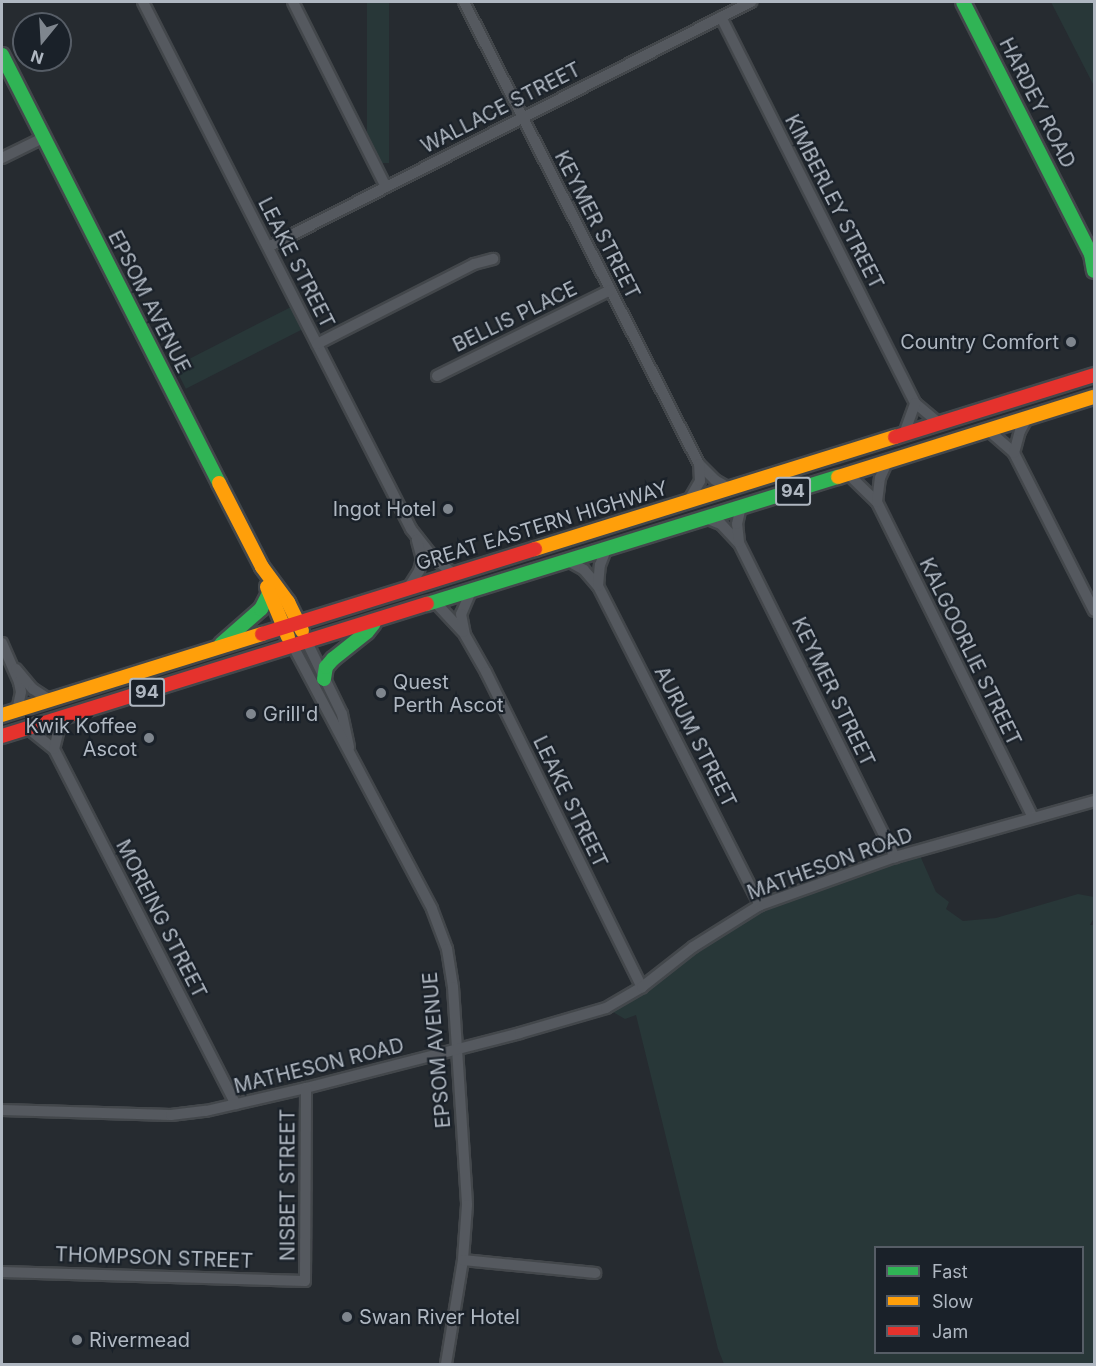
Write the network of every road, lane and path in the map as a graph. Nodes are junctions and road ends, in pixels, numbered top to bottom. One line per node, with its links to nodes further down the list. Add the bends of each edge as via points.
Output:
1 (143, 2): 12 (street, LEAKE STREET)
2 (293, 2): 11 (street)
3 (464, 2): 8 (street, KEYMER STREET)
4 (751, 2): 6 (street, WALLACE STREET)
5 (963, 2): 13 (main road, HARDEY ROAD)
6 (721, 17): 8 (street, WALLACE STREET); 21 (street, KIMBERLEY STREET)
7 (2, 55): 9 (main road, EPSOM AVENUE)
8 (523, 117): 11 (street, WALLACE STREET); 16 (street, KEYMER STREET)
9 (43, 138): 10 (street); 39 (main road, EPSOM AVENUE)
10 (2, 158)
11 (386, 187): 12 (street, WALLACE STREET)
12 (268, 247): 17 (street, LEAKE STREET)
13 (1093, 256): 15 (main road, HARDEY ROAD)
14 (493, 259): 17 (street, via 474,264)
15 (1095, 271)
16 (610, 290): 19 (street, BELLIS PLACE); 28 (street, KEYMER STREET)
17 (317, 344): 35 (street, LEAKE STREET)
18 (1092, 374): 23 (main road, GREAT EASTERN HIGHWAY / 94)
19 (437, 376)
20 (1095, 397): 22 (main road, GREAT EASTERN HIGHWAY / 94)
21 (915, 404): 23 (street, KIMBERLEY STREET); 25 (street)
22 (1027, 418): 24 (main road, GREAT EASTERN HIGHWAY / 94); 26 (street)
23 (940, 424): 25 (main road, GREAT EASTERN HIGHWAY / 94)
24 (988, 430): 26 (street); 27 (main road, GREAT EASTERN HIGHWAY / 94)
25 (903, 435): 30 (main road, GREAT EASTERN HIGHWAY / 94)
26 (1014, 453): 46 (street)
27 (888, 461): 29 (main road, GREAT EASTERN HIGHWAY / 94); 32 (street, via 880,478)
28 (699, 464): 30 (street, KEYMER STREET); 31 (street, via 700,481)
29 (848, 474): 32 (street, KALGOORLIE STREET); 33 (main road, GREAT EASTERN HIGHWAY / 94)
30 (730, 488): 31 (main road, GREAT EASTERN HIGHWAY / 94)
31 (688, 501): 40 (main road, GREAT EASTERN HIGHWAY / 94)
32 (877, 502): 66 (street, KALGOORLIE STREET)
33 (741, 507): 34 (main road, GREAT EASTERN HIGHWAY / 94); 36 (street, KEYMER STREET, via 737,524)
34 (705, 518): 36 (street, KEYMER STREET, via 721,524); 37 (main road, GREAT EASTERN HIGHWAY / 94)
35 (417, 540): 40 (street, LEAKE STREET); 42 (street, LEAKE STREET, via 422,559)
36 (739, 543): 67 (street, KEYMER STREET)
37 (606, 549): 38 (main road, GREAT EASTERN HIGHWAY / 94); 41 (street)
38 (568, 561): 41 (street, AURUM STREET, via 584,570); 43 (main road, GREAT EASTERN HIGHWAY / 94)
39 (262, 567): 44 (main road, EPSOM AVENUE); 48 (main road, EPSOM AVENUE, via 288,602)
40 (454, 574): 42 (main road, GREAT EASTERN HIGHWAY / 94)
41 (598, 586): 68 (street, AURUM STREET)
42 (408, 589): 48 (main road, GREAT EASTERN HIGHWAY / 94)
43 (471, 591): 45 (main road, GREAT EASTERN HIGHWAY / 94); 50 (street, LEAKE STREET, via 461,614)
44 (269, 593): 49 (main road, EPSOM AVENUE); 54 (main road, via 261,609)
45 (435, 602): 47 (main road, GREAT EASTERN HIGHWAY / 94); 50 (street, LEAKE STREET)
46 (1095, 611)
47 (376, 621): 51 (main road, GREAT EASTERN HIGHWAY / 94); 56 (main road, via 333,659 326,667)
48 (297, 623): 49 (main road, GREAT EASTERN HIGHWAY / 94); 51 (main road, EPSOM AVENUE)
49 (283, 627): 53 (main road, EPSOM AVENUE); 54 (main road, GREAT EASTERN HIGHWAY / 94)
50 (465, 635): 69 (street, LEAKE STREET)
51 (307, 642): 53 (main road, GREAT EASTERN HIGHWAY / 94); 56 (street, EPSOM AVENUE)
52 (2, 643): 55 (street)
53 (293, 646): 60 (main road, GREAT EASTERN HIGHWAY / 94); 64 (street, EPSOM AVENUE)
54 (217, 648): 57 (main road, GREAT EASTERN HIGHWAY / 94)
55 (14, 666): 57 (street, via 33,689); 58 (street, via 21,692)
56 (324, 679): 64 (street, EPSOM AVENUE, via 342,714)
57 (50, 700): 58 (main road, GREAT EASTERN HIGHWAY / 94)
58 (17, 711): 59 (main road, GREAT EASTERN HIGHWAY / 94)
59 (2, 715)
60 (62, 718): 61 (main road, GREAT EASTERN HIGHWAY / 94); 63 (street)
61 (28, 728): 62 (main road, GREAT EASTERN HIGHWAY / 94); 63 (street, MOREING STREET)
62 (2, 736)
63 (54, 749): 72 (street, MOREING STREET)
64 (350, 753): 70 (street, EPSOM AVENUE, via 432,909 447,949)
65 (1095, 801): 66 (street, MATHESON ROAD)
66 (1033, 818): 67 (street, MATHESON ROAD)
67 (895, 857): 68 (street, MATHESON ROAD)
68 (760, 905): 69 (street, MATHESON ROAD, via 693,946)
69 (642, 987): 70 (street, MATHESON ROAD, via 606,1008)
70 (458, 1050): 71 (street, MATHESON ROAD); 74 (street, EPSOM AVENUE, via 467,1204)
71 (306, 1088): 72 (street, MATHESON ROAD); 77 (street, NISBET STREET)
72 (236, 1104): 73 (street, MATHESON ROAD, via 171,1115)
73 (2, 1110)
74 (463, 1260): 76 (street); 78 (street, EPSOM AVENUE)
75 (2, 1272): 77 (street, THOMPSON STREET)
76 (595, 1273)
77 (305, 1281)
78 (446, 1365)

